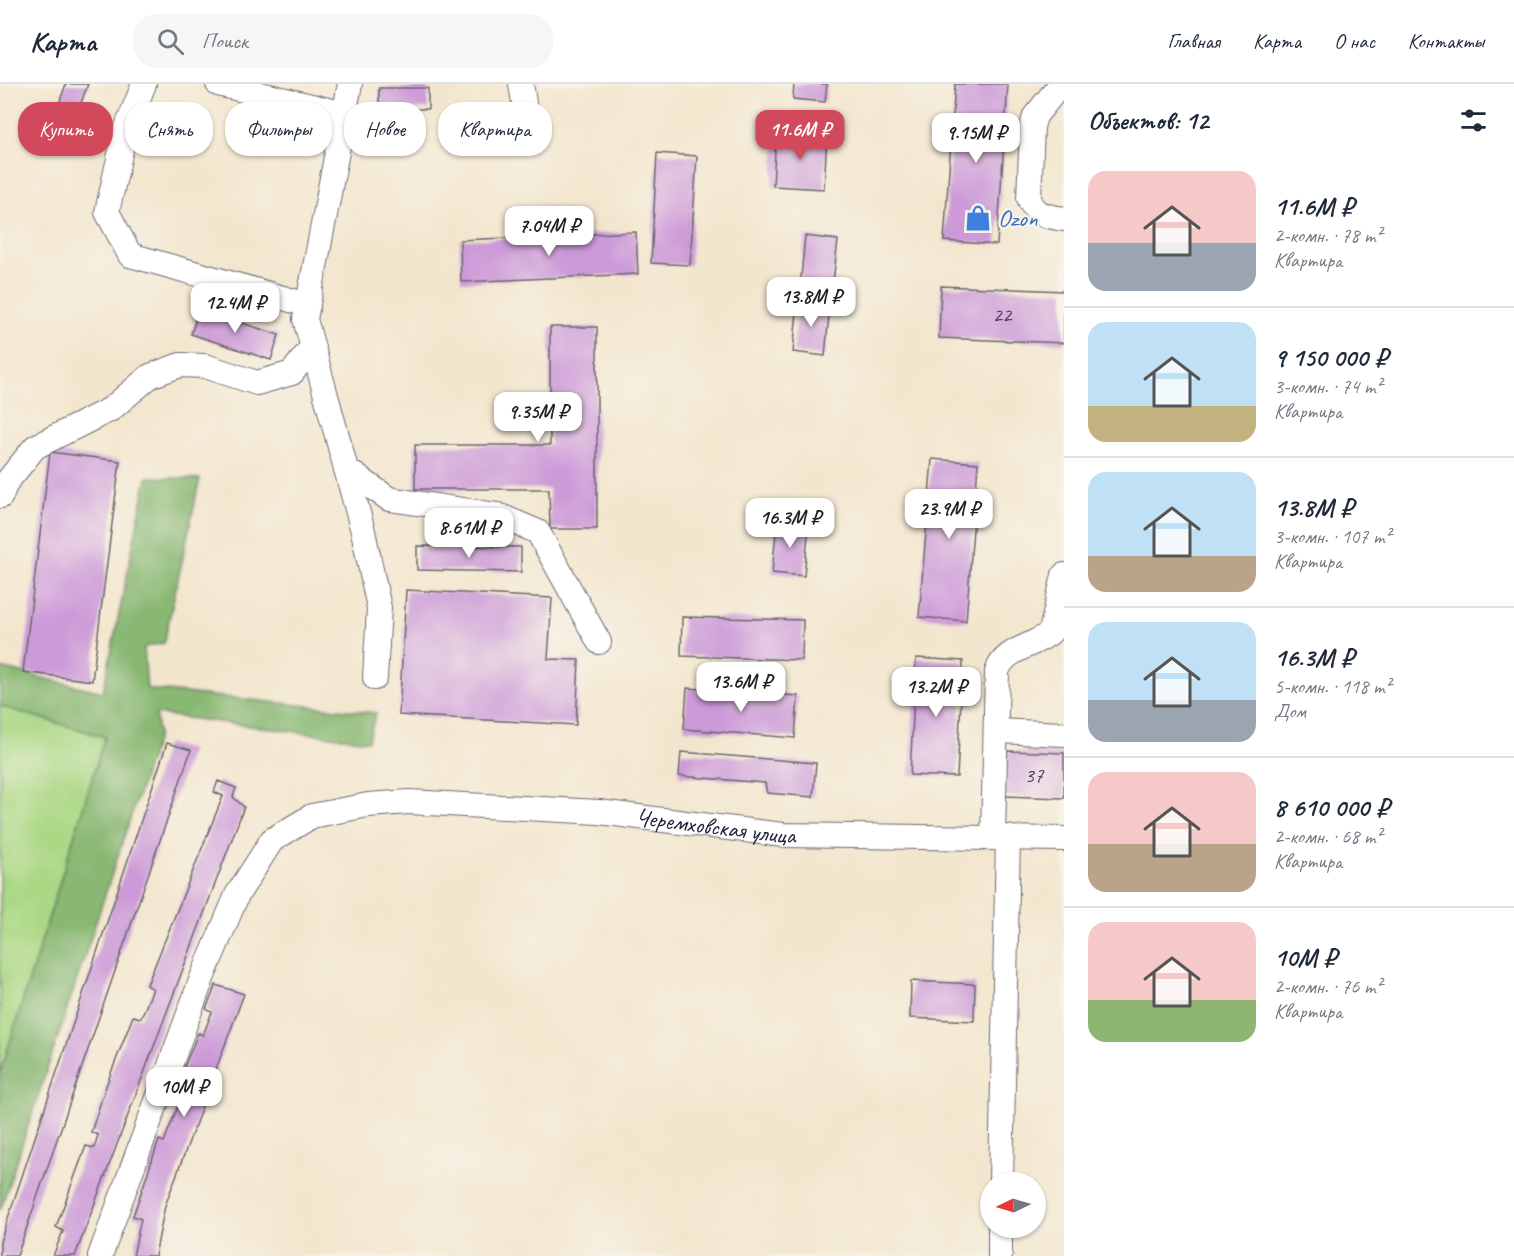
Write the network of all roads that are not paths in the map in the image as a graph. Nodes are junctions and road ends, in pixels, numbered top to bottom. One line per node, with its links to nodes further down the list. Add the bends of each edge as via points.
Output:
1 (144, 84): 11 (street, via 125,132 107,212 130,255)
2 (218, 84): 8 (street)
3 (350, 84): 6 (street)
4 (521, 84): 7 (street)
5 (1061, 84): 10 (street, via 1035,116 1032,127 1029,198 1032,208)
6 (347, 102)
7 (524, 102)
8 (344, 114)
9 (344, 119): 11 (street)
10 (1053, 217)
11 (308, 305): 12 (street, via 305,320)
12 (312, 347): 13 (street); 14 (street, via 292,373 257,383 205,366 180,365 150,375 111,410 35,447 6,483)
13 (346, 469): 16 (street, via 389,500 498,515 538,532); 17 (street, via 379,608)
14 (1, 496)
15 (1064, 575): 18 (street, via 1051,632 1000,662)
16 (598, 642)
17 (375, 678)
18 (996, 731): 19 (street); 20 (street)
19 (1064, 734)
20 (1001, 837): 21 (street, Черемховская улица); 22 (street); 24 (street, Черемховская улица, via 783,835 599,812 409,802 312,816 272,840 237,895 202,978)
21 (1064, 839)
22 (1001, 1172)
23 (1000, 1238): 25 (street)
24 (100, 1256)
25 (1000, 1256)

